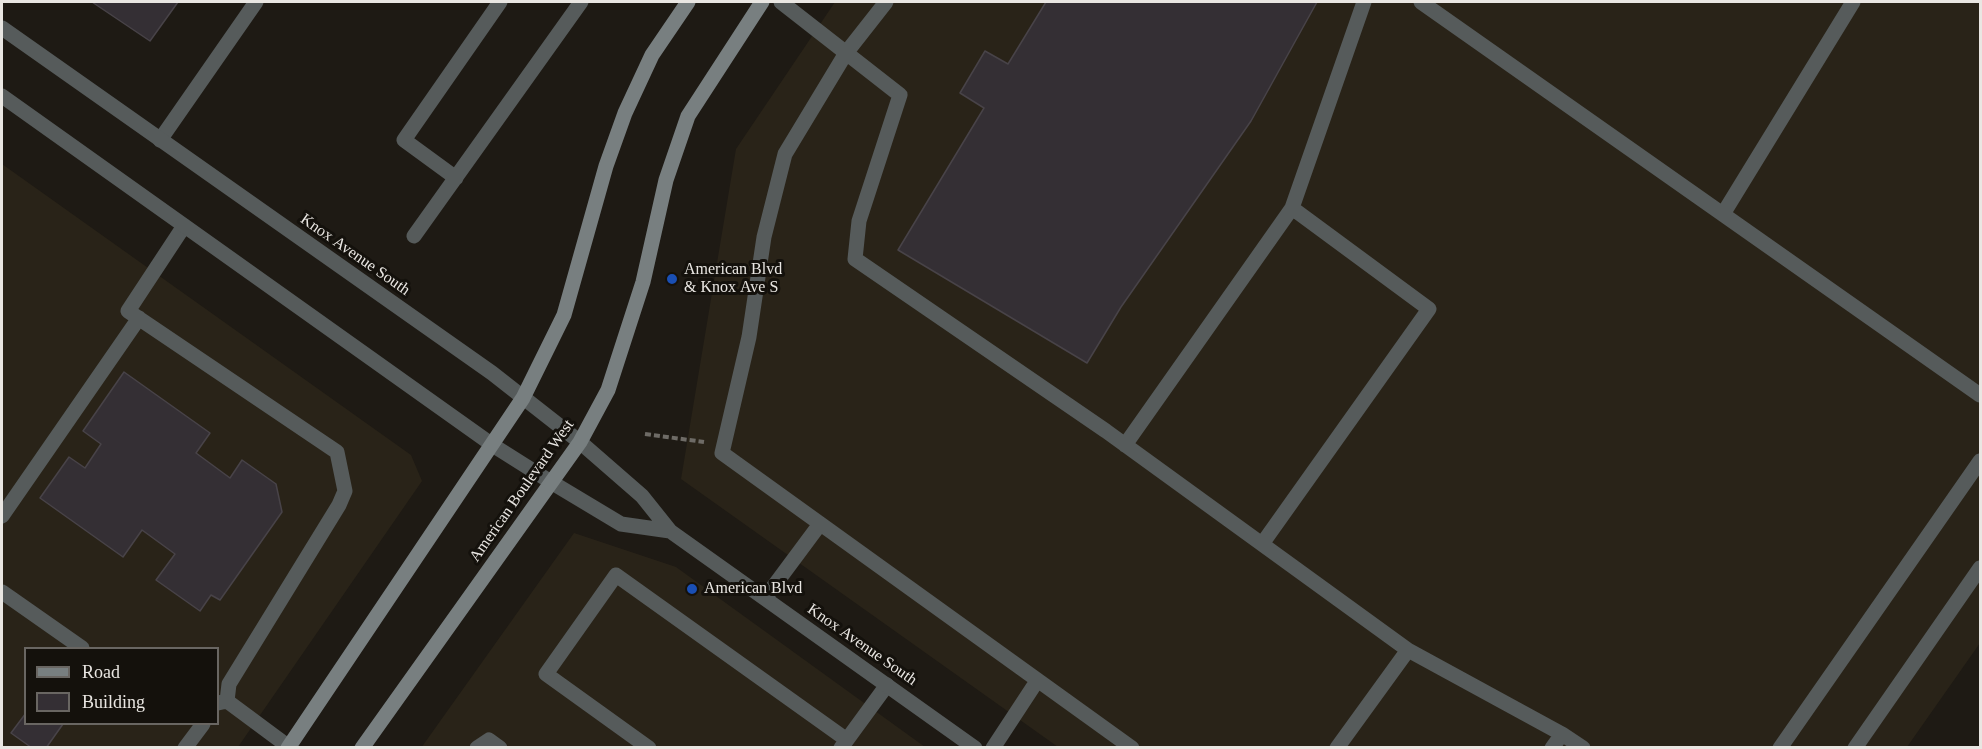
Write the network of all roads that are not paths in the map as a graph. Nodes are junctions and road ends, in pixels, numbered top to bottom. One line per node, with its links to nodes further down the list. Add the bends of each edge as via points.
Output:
1 (256, 2): 16 (street)
2 (500, 2): 17 (street, via 404,140)
3 (581, 2): 17 (street)
4 (687, 2): 24 (main road, via 652,54 625,113 564,315)
5 (762, 2): 25 (main road, American Boulevard West, via 688,116 666,180 643,282 608,390)
6 (781, 2): 12 (street)
7 (886, 2): 12 (street)
8 (1364, 2): 18 (street)
9 (1421, 2): 19 (street)
10 (1852, 2): 19 (street)
11 (2, 28): 16 (street, Knox Avenue South)
12 (846, 53): 26 (street, via 900,95 859,221 855,260); 31 (street, via 785,154 764,237 748,337 722,453)
13 (2, 96): 15 (street, Knox Avenue South)
14 (2, 110): 15 (street)
15 (50, 130): 20 (street, Knox Avenue South)
16 (160, 140): 24 (street, Knox Avenue South)
17 (456, 178): 21 (street)
18 (1292, 208): 26 (street); 33 (street, via 1429,309)
19 (1723, 214): 23 (street)
20 (184, 226): 22 (street, via 128,311); 27 (street, Knox Avenue South)
21 (414, 236)
22 (139, 318): 30 (street); 41 (street, via 337,452 345,491 339,505 229,684)
23 (1980, 395)
24 (524, 398): 25 (street, Knox Avenue South); 27 (main road)
25 (580, 442): 29 (main road, American Boulevard West); 32 (street, Knox Avenue South, via 642,496)
26 (1125, 445): 33 (street)
27 (494, 446): 29 (street, Knox Avenue South); 46 (main road)
28 (1980, 461): 57 (street)
29 (551, 482): 32 (street, Knox Avenue South, via 621,524); 47 (main road, American Boulevard West)
30 (2, 516)
31 (820, 524): 36 (street); 39 (street)
32 (670, 531): 36 (street, Knox Avenue South)
33 (1262, 544): 38 (street)
34 (1980, 568): 58 (street)
35 (2, 592): 37 (street)
36 (765, 598): 40 (street, Knox Avenue South)
37 (81, 647)
38 (1408, 650): 43 (street); 54 (street)
39 (1037, 681): 52 (street); 53 (street)
40 (887, 685): 44 (street); 51 (street, Knox Avenue South)
41 (222, 702): 46 (street)
42 (197, 726): 45 (street)
43 (1562, 734): 55 (street); 56 (street)
44 (844, 744): 50 (street, via 616,575 546,674)
45 (185, 747)
46 (289, 747)
47 (362, 747)
48 (477, 747): 49 (street, via 489,740)
49 (500, 747)
50 (649, 747)
51 (975, 747)
52 (993, 747)
53 (1132, 747)
54 (1338, 747)
55 (1552, 747)
56 (1583, 747)
57 (1780, 747)
58 (1855, 747)

